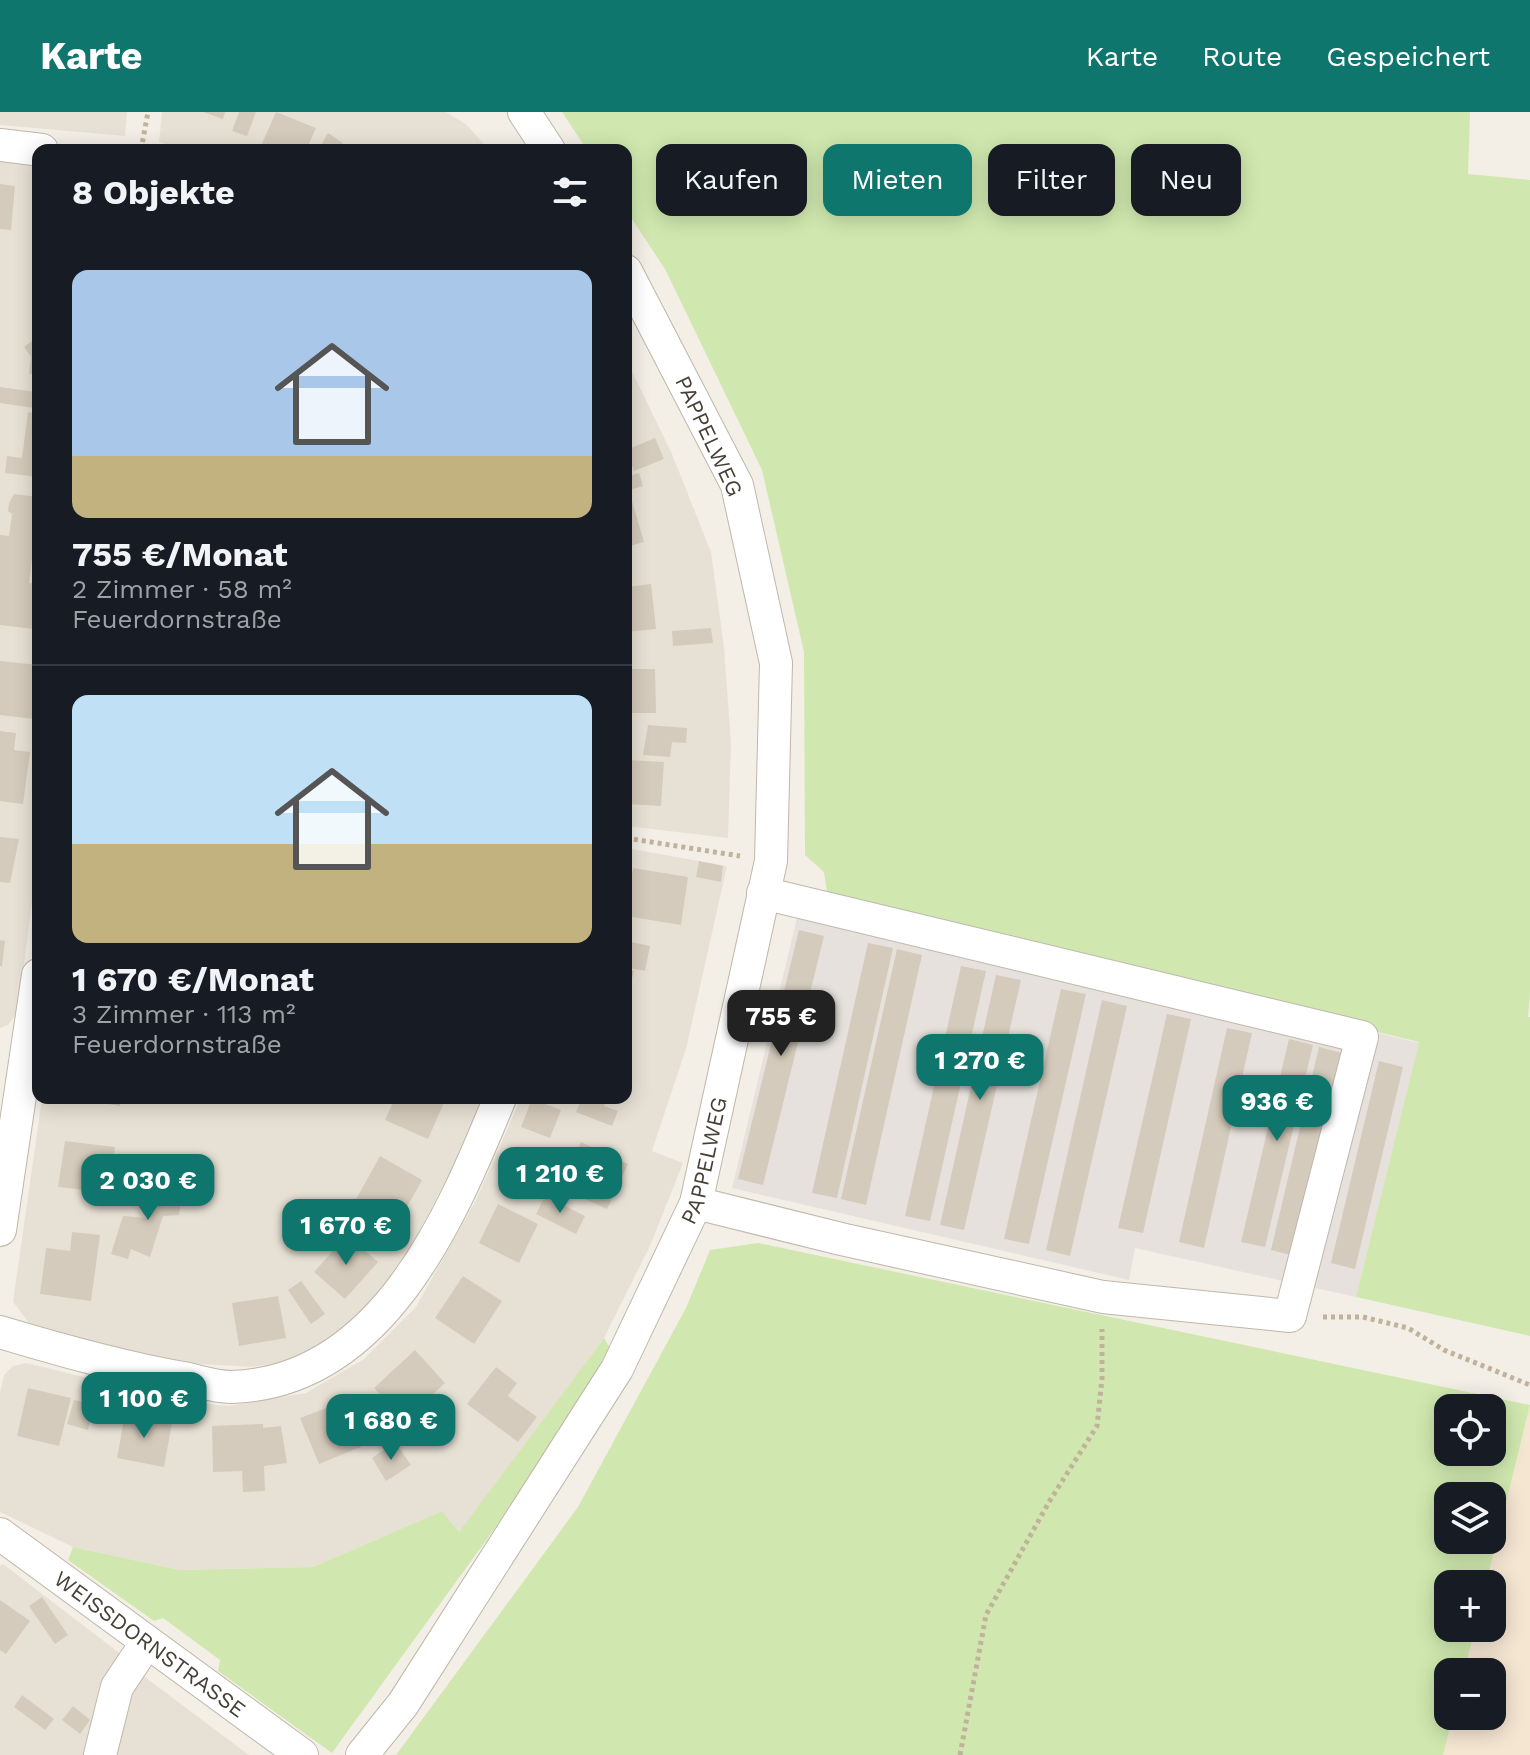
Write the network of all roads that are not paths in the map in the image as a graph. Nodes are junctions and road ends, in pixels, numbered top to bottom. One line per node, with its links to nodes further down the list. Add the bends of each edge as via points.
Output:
1 (524, 112): 2 (street)
2 (545, 144)
3 (0, 145): 4 (street)
4 (32, 149)
5 (632, 283): 6 (street, PAPPELWEG, via 737,485 776,663 771,861)
6 (763, 893): 10 (street, PAPPELWEG); 10 (street, via 1362,1037 1290,1316 1103,1297)
7 (32, 994): 8 (street)
8 (13, 1056): 11 (street, via 17,1101)
9 (497, 1104): 12 (street, via 438,1230 393,1300 364,1332 309,1371 229,1387 92,1359)
10 (696, 1203): 17 (street, PAPPELWEG, via 617,1369 403,1704)
11 (0, 1230)
12 (0, 1332)
13 (2, 1540): 14 (street, WEISSDORNSTRASSE)
14 (147, 1642): 15 (street, via 117,1687); 16 (street, WEISSDORNSTRASSE)
15 (100, 1755)
16 (302, 1755)
17 (362, 1755)

